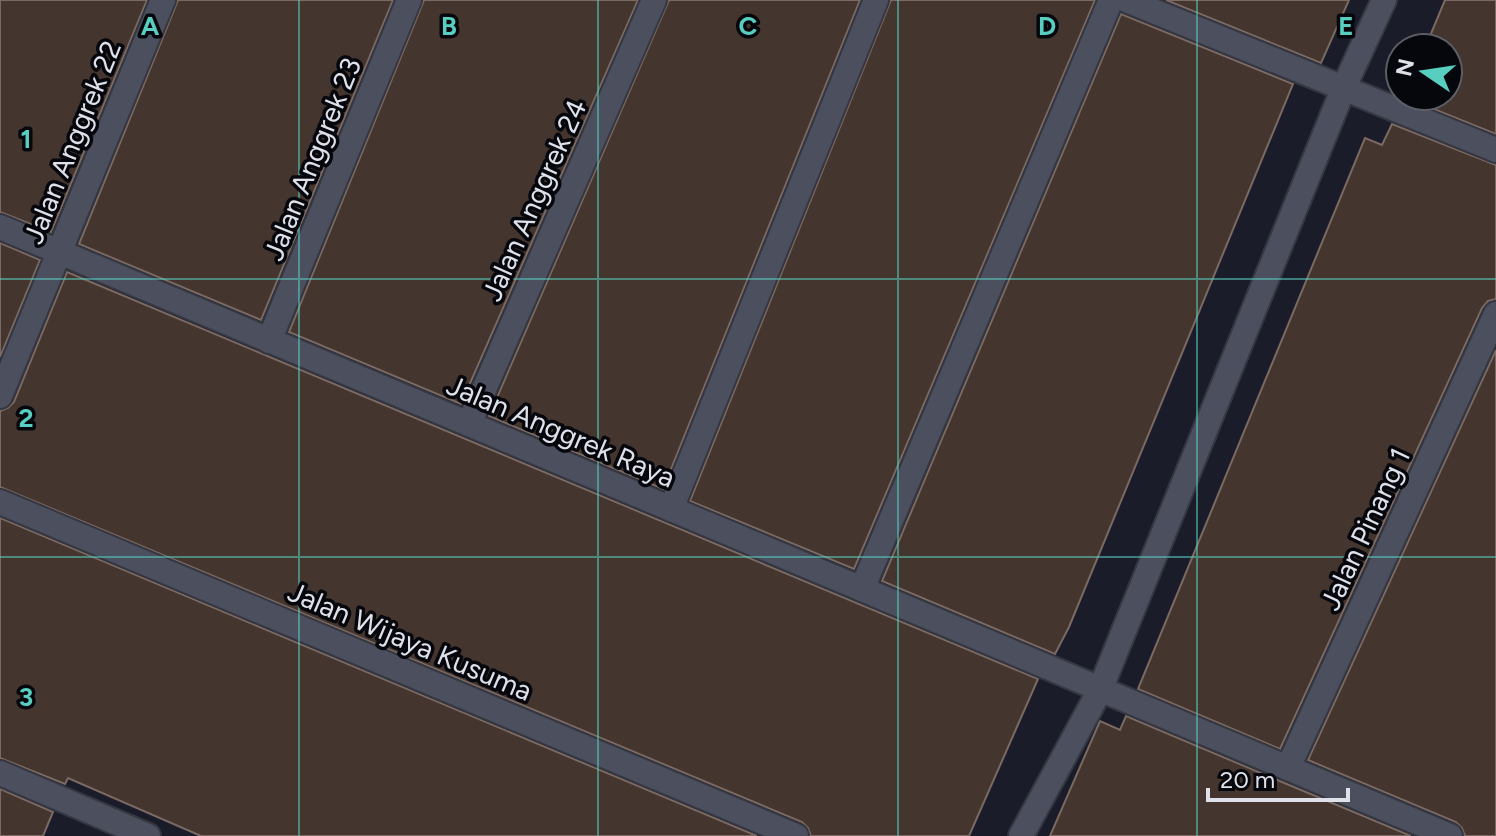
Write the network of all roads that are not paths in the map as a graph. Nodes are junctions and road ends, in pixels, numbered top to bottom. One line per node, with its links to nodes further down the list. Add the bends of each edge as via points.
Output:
1 (163, 0): 11 (street, Jalan Anggrek 22)
2 (409, 0): 13 (street, Jalan Anggrek 23)
3 (654, 0): 15 (street, Jalan Anggrek 24)
4 (876, 0): 17 (street)
5 (1111, 0): 18 (street)
6 (1126, 0): 8 (street)
7 (1384, 0): 8 (street)
8 (1344, 87): 9 (street); 19 (street)
9 (1496, 150)
10 (0, 227): 11 (street, Jalan Anggrek Raya)
11 (59, 252): 13 (street, Jalan Anggrek Raya); 14 (street, Jalan Anggrek 22)
12 (1496, 314): 20 (street, Jalan Pinang 1)
13 (269, 341): 15 (street, Jalan Anggrek Raya)
14 (0, 396)
15 (469, 424): 17 (street, Jalan Anggrek Raya)
16 (0, 502): 24 (street, Jalan Wijaya Kusuma)
17 (671, 509): 18 (street, Jalan Anggrek Raya)
18 (862, 589): 19 (street, Jalan Anggrek Raya)
19 (1100, 690): 20 (street, Jalan Anggrek Raya); 25 (street)
20 (1288, 768): 26 (street, Jalan Anggrek Raya)
21 (0, 773): 22 (street)
22 (93, 825): 23 (street)
23 (148, 836)
24 (796, 836)
25 (1021, 836)
26 (1450, 836)

